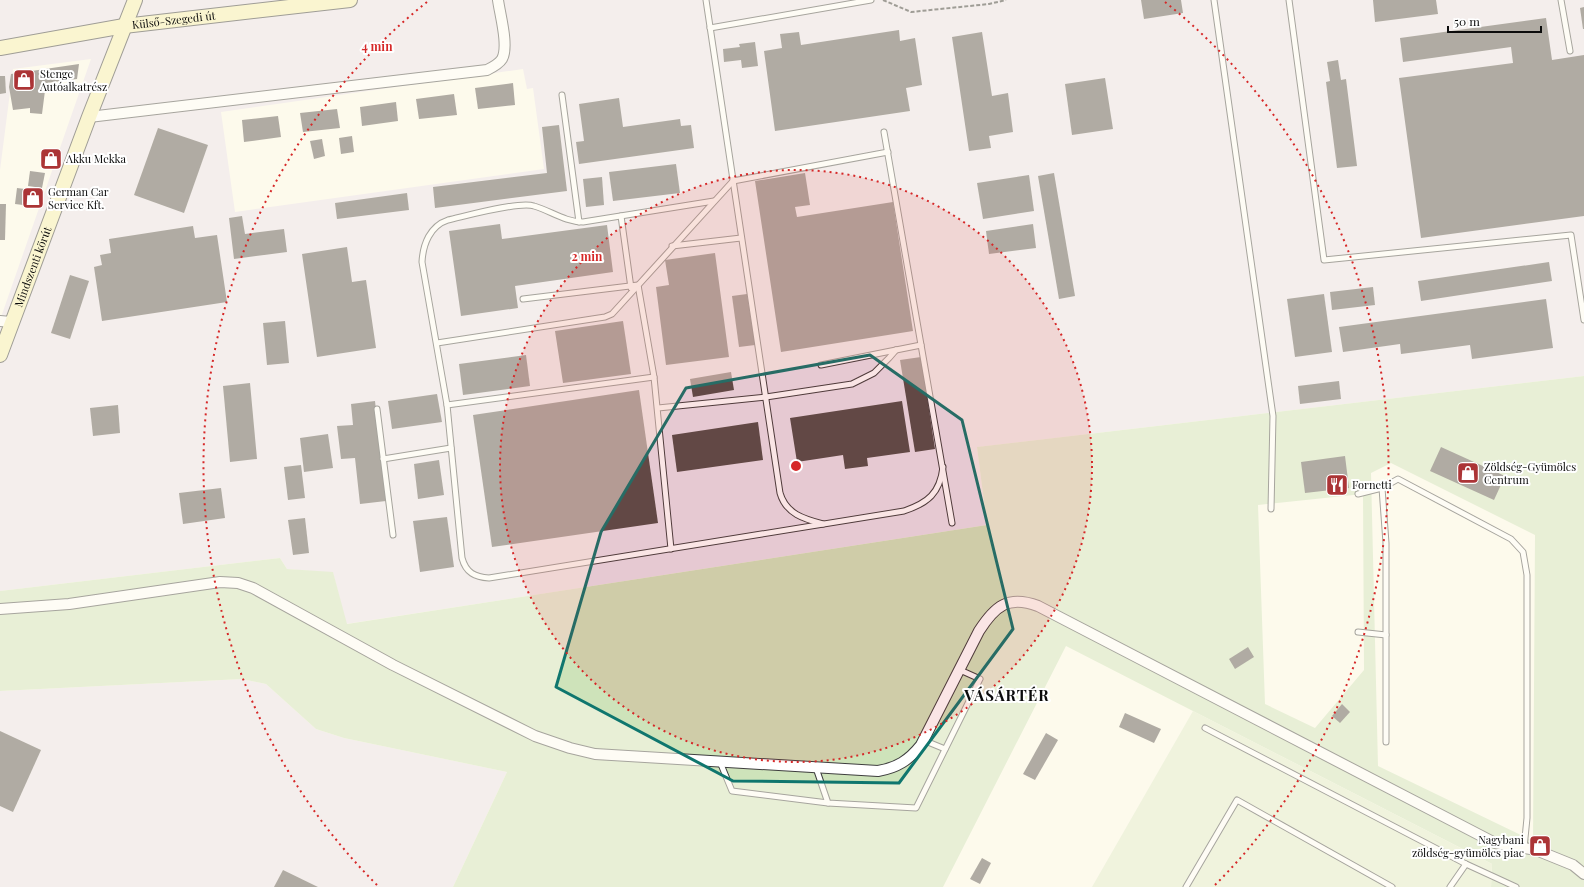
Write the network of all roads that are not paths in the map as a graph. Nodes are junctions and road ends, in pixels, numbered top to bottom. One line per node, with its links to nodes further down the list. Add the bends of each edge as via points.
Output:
1 (135, 0): 9 (street, Mindszenti körút)
2 (350, 0): 9 (street, Külső-Szegedi út)
3 (498, 0): 14 (street, via 505,42 504,52 502,59 487,70)
4 (706, 0): 10 (lane)
5 (871, 0): 10 (lane)
6 (1214, 0): 43 (lane, via 1273,416)
7 (1290, 0): 26 (lane, via 1324,260 1571,235)
8 (1561, 0): 12 (lane)
9 (124, 26): 11 (street, Külső-Szegedi út); 14 (street, Mindszenti körút)
10 (710, 28): 17 (lane)
11 (0, 48)
12 (1570, 51)
13 (562, 95): 20 (lane)
14 (89, 117): 27 (street, Mindszenti körút)
15 (884, 132): 16 (lane)
16 (888, 152): 17 (lane); 29 (lane)
17 (733, 181): 18 (lane); 21 (lane)
18 (714, 201): 19 (lane); 22 (lane)
19 (621, 216): 20 (lane); 24 (lane)
20 (579, 222): 28 (lane, via 533,206 519,205 448,220 438,225 428,236 422,262)
21 (741, 238): 22 (lane); 34 (lane)
22 (672, 246): 23 (lane)
23 (638, 285): 24 (lane); 33 (lane)
24 (632, 289): 25 (lane); 28 (lane, via 612,314 605,317)
25 (523, 299)
26 (1584, 320)
27 (6, 322): 31 (street, Mindszenti körút)
28 (437, 343): 35 (lane)
29 (921, 345): 30 (lane); 40 (lane)
30 (896, 350): 32 (lane); 34 (lane, via 874,373 852,384)
31 (0, 355)
32 (821, 365)
33 (654, 377): 35 (lane); 36 (lane)
34 (766, 398): 36 (lane); 45 (lane, via 782,501 799,516)
35 (447, 405): 38 (lane)
36 (658, 408): 47 (lane)
37 (377, 409): 39 (lane)
38 (451, 448): 39 (lane); 47 (lane, via 462,558 464,566 475,575 489,578)
39 (384, 459): 46 (lane)
40 (942, 467): 44 (lane); 45 (lane, via 939,485 922,504 904,511)
41 (1382, 488): 42 (lane); 50 (lane, via 1386,543); 59 (lane, via 1398,479 1511,539 1523,552 1527,575 1527,818)
42 (1358, 494)
43 (1270, 509)
44 (952, 523)
45 (826, 524): 47 (lane)
46 (394, 535)
47 (671, 549)
48 (0, 609): 56 (street, via 69,604 220,582 238,583 253,588 393,664 535,736 595,754)
49 (1358, 632): 50 (lane)
50 (1386, 636): 54 (lane)
51 (960, 670): 53 (street); 55 (lane, via 980,680); 59 (street, via 979,631 995,610 1005,604 1025,601 1495,842)
52 (1205, 728): 60 (lane)
53 (923, 740): 55 (lane); 57 (street, via 912,756 890,769 861,771)
54 (1386, 742)
55 (945, 749): 58 (lane, via 916,808)
56 (720, 762): 57 (street); 58 (lane, via 732,791)
57 (816, 768): 58 (lane)
58 (828, 803)
59 (1524, 848): 61 (street, via 1536,850 1573,865)
60 (1466, 864): 64 (lane); 65 (lane)
61 (1584, 874)
62 (1186, 887): 63 (lane, via 1237,800)
63 (1392, 887)
64 (1450, 887)
65 (1516, 887)

